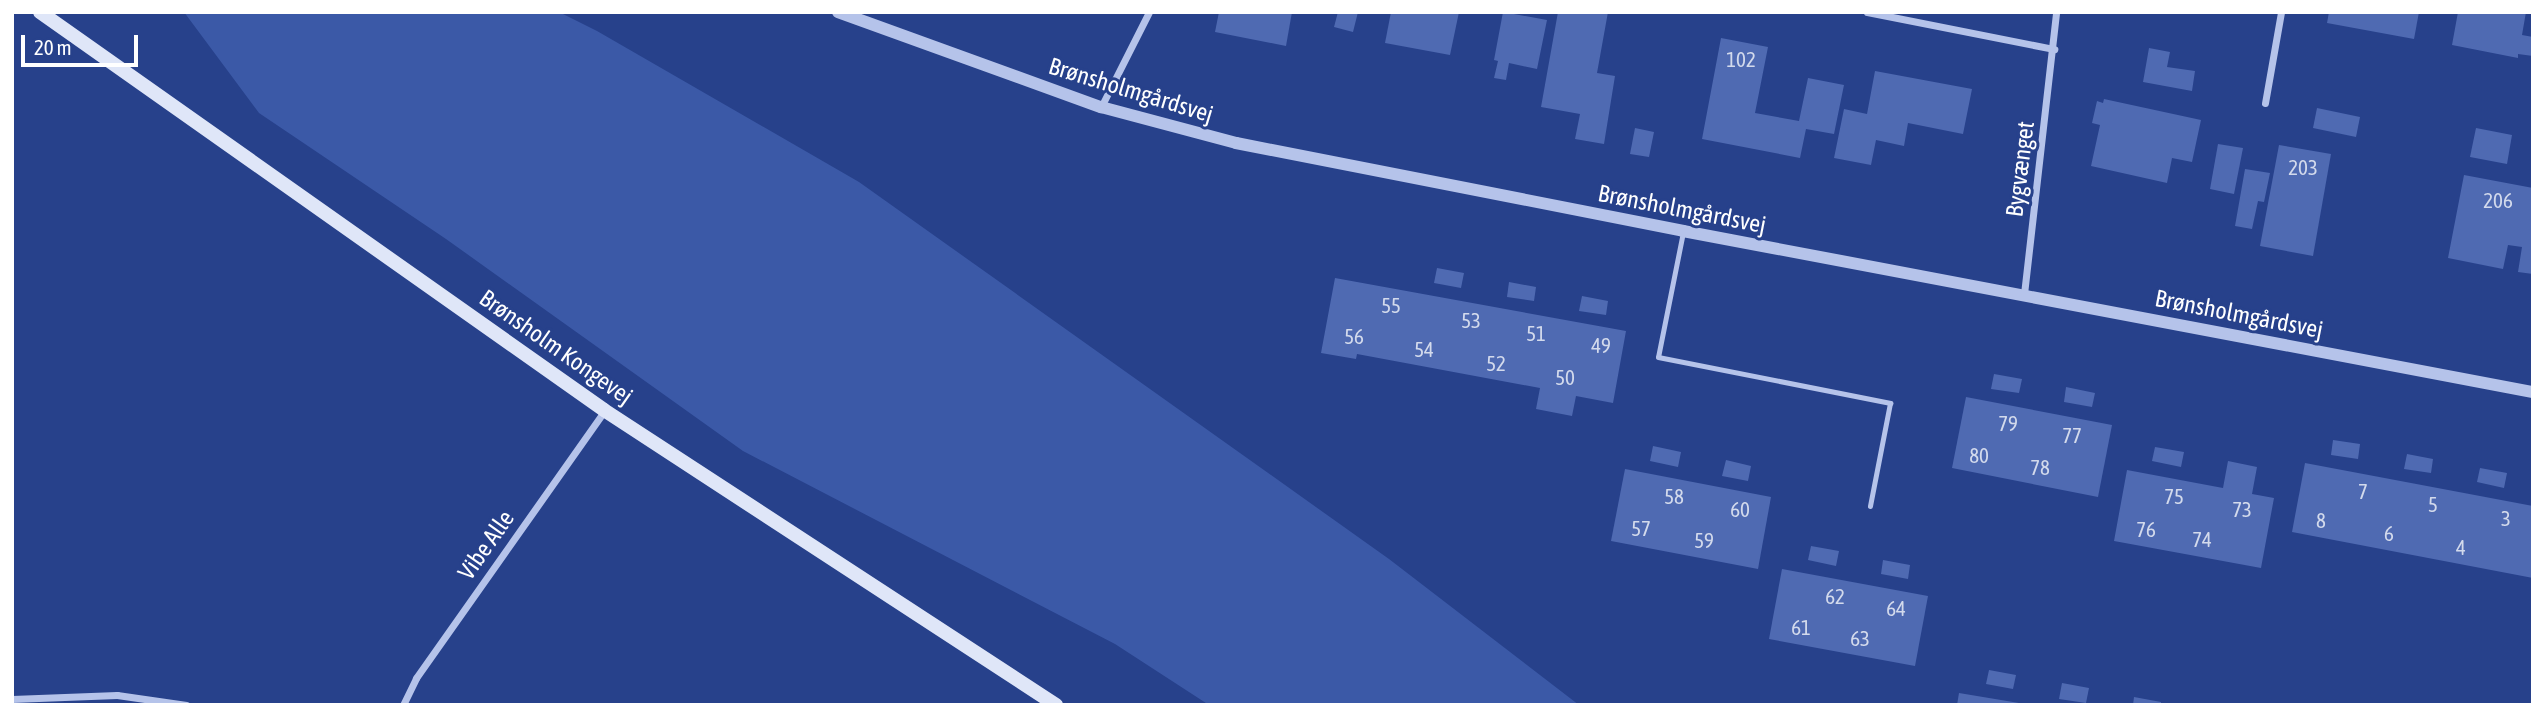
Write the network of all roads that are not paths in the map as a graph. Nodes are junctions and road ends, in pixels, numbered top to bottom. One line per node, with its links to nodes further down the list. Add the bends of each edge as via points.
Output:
1 (40, 12): 13 (main road, Brønsholm Kongevej)
2 (838, 12): 9 (street, Brønsholmgårdsvej)
3 (1149, 12): 9 (street)
4 (1867, 12): 7 (street)
5 (2056, 12): 7 (street, Bygvænget)
6 (2281, 12): 8 (street)
7 (2054, 49): 11 (street, Bygvænget)
8 (2265, 103)
9 (1101, 107): 10 (street, Brønsholmgårdsvej, via 1236,142)
10 (1683, 231): 11 (street, Brønsholmgårdsvej); 14 (lane, via 1658,358 1890,403)
11 (2024, 295): 12 (street, Brønsholmgårdsvej)
12 (2533, 391)
13 (604, 410): 17 (street, Vibe Alle, via 416,678); 18 (main road, Brønsholm Kongevej)
14 (1870, 506)
15 (12, 699): 16 (street, via 117,695)
16 (186, 705)
17 (403, 705)
18 (1056, 705)

